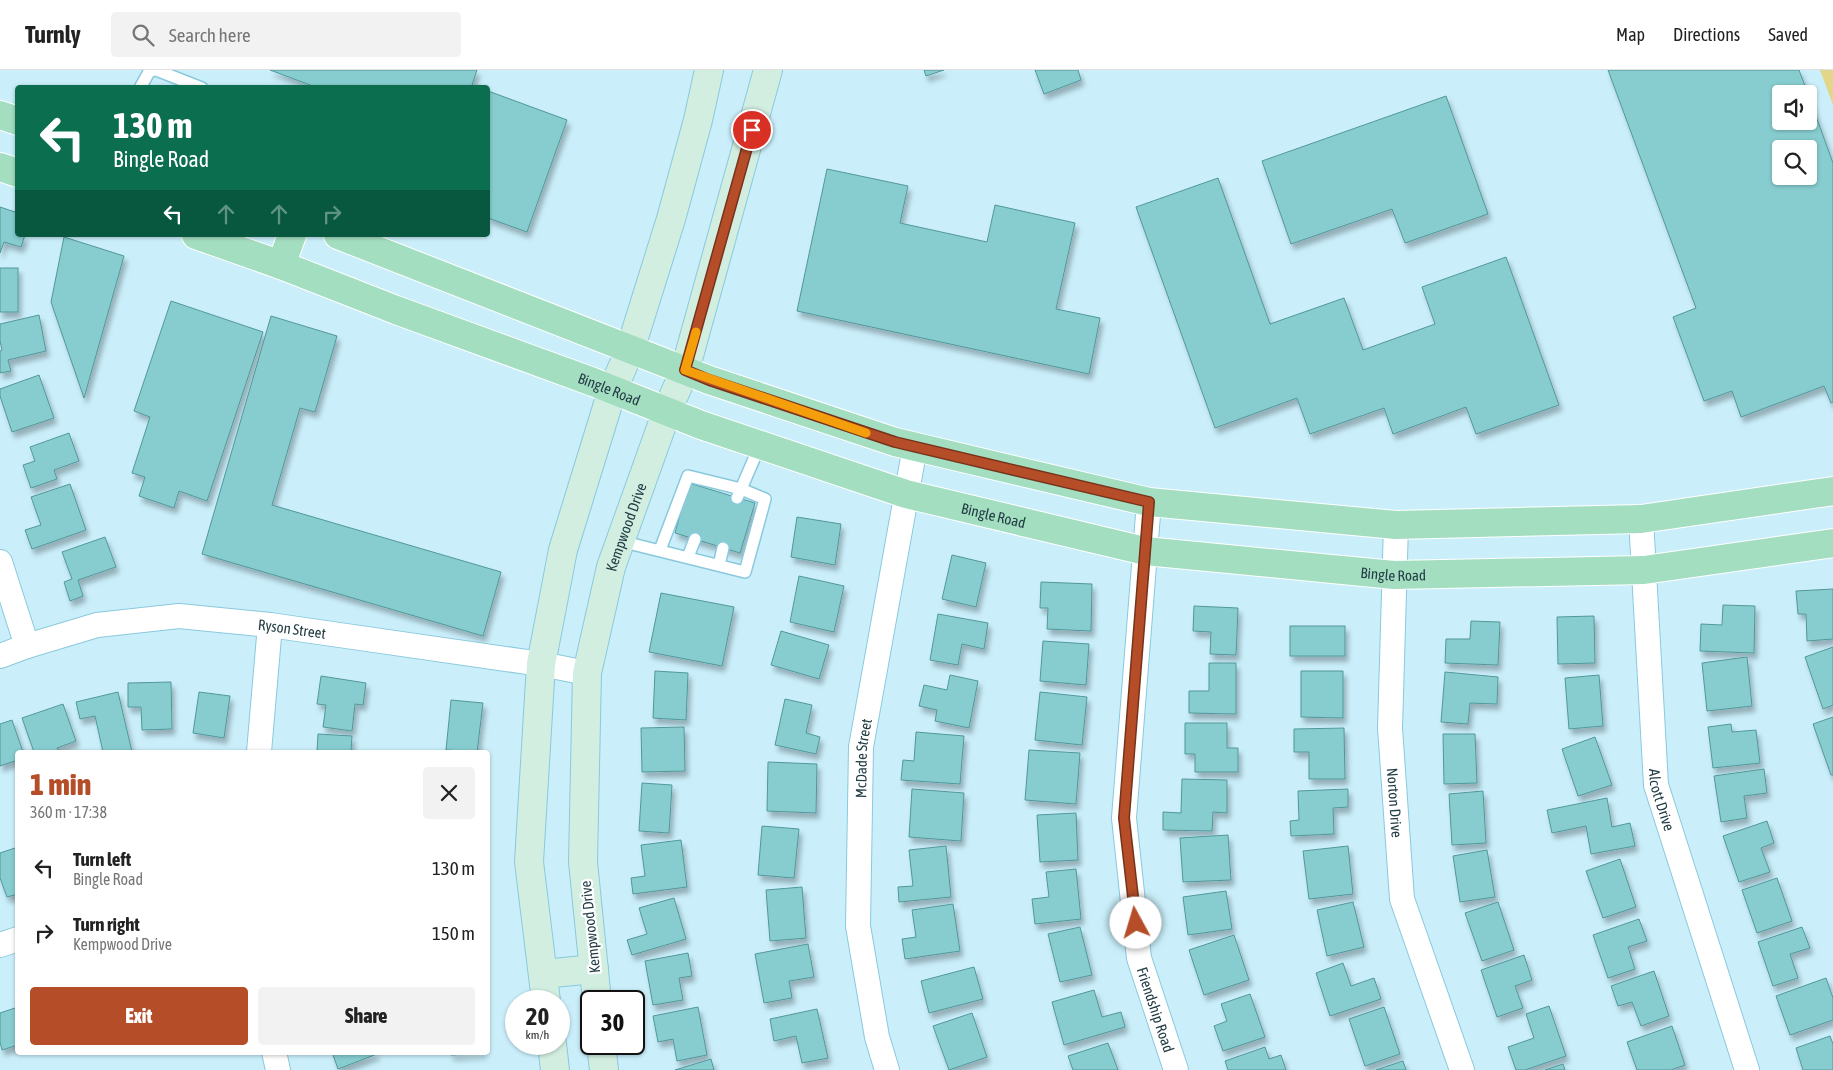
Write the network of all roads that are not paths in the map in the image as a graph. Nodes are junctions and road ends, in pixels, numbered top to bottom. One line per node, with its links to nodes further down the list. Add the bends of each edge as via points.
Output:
1 (155, 70): 4 (lane, via 149,72); 5 (lane)
2 (710, 70): 14 (main road, via 671,219)
3 (768, 70): 15 (main road, Kempwood Drive)
4 (142, 85)
5 (194, 85)
6 (0, 114): 7 (main road)
7 (15, 120)
8 (0, 167): 9 (main road)
9 (15, 172)
10 (202, 237): 13 (main road, Bingle Road)
11 (291, 237): 13 (main road)
12 (343, 237): 14 (main road)
13 (282, 265): 16 (main road, Bingle Road)
14 (630, 350): 15 (main road); 16 (main road)
15 (685, 370): 17 (main road, Kempwood Drive); 19 (main road)
16 (612, 391): 17 (main road, Bingle Road); 40 (main road, via 562,550)
17 (666, 412): 18 (main road, Bingle Road); 27 (main road, Kempwood Drive)
18 (760, 445): 21 (lane); 22 (main road, Bingle Road)
19 (915, 447): 22 (street, McDade Street); 23 (main road)
20 (1833, 491): 24 (main road)
21 (739, 493): 30 (lane, via 710,486 688,476); 34 (lane, via 765,499 745,572)
22 (906, 494): 31 (main road, Bingle Road); 55 (street, McDade Street, via 861,747 858,926 877,1037)
23 (1149, 502): 25 (main road); 31 (street, Friendship Road)
24 (1641, 519): 25 (main road); 35 (street, Alcott Drive)
25 (1396, 525): 36 (street, Norton Drive)
26 (695, 539): 32 (lane)
27 (620, 541): 30 (lane); 41 (main road, Kempwood Drive)
28 (1833, 543): 35 (main road, Bingle Road)
29 (723, 548): 34 (lane)
30 (660, 550): 32 (lane)
31 (1145, 551): 36 (main road, Bingle Road); 56 (street, Friendship Road, via 1124,818 1140,958)
32 (688, 557): 34 (lane)
33 (0, 562): 38 (street)
34 (719, 565)
35 (1644, 570): 36 (main road, Bingle Road); 58 (street, Alcott Drive, via 1656,785)
36 (1394, 575): 57 (street, Norton Drive, via 1390,728 1402,899)
37 (270, 625): 38 (street, Ryson Street, via 179,616 98,625); 40 (street, Ryson Street); 42 (street)
38 (27, 646): 39 (street, Ryson Street)
39 (0, 656)
40 (541, 664): 41 (street, Ryson Street); 46 (main road, via 529,862)
41 (587, 673): 45 (main road, Kempwood Drive, via 583,862)
42 (259, 750)
43 (15, 940): 44 (street)
44 (0, 945)
45 (594, 969): 46 (main road); 48 (main road, Kempwood Drive)
46 (543, 974): 47 (main road)
47 (545, 990)
48 (596, 990)
49 (275, 1055): 52 (street)
50 (553, 1055): 53 (main road)
51 (602, 1055): 54 (main road)
52 (278, 1070)
53 (555, 1070)
54 (604, 1070)
55 (888, 1070)
56 (1176, 1070)
57 (1462, 1070)
58 (1747, 1070)

